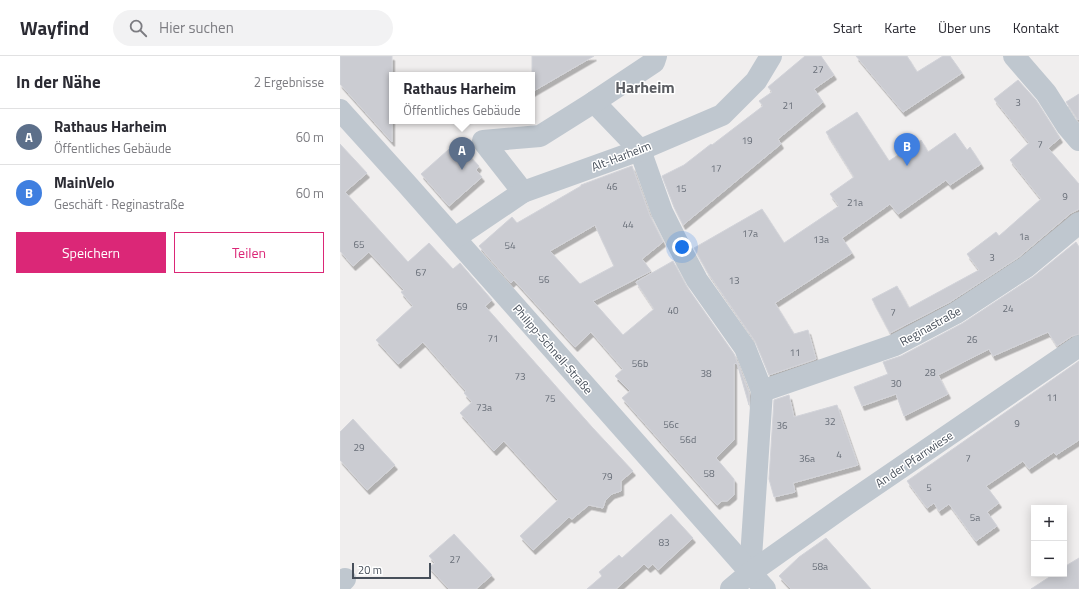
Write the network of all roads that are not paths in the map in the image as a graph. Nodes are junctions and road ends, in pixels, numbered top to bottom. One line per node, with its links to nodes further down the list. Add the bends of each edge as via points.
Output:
1 (656, 56): 4 (street, via 654,62)
2 (771, 56): 7 (street, Alt-Harheim, via 756,81 722,115)
3 (1014, 56): 6 (street, via 1046,93)
4 (594, 102): 7 (street); 8 (street, via 540,136 484,141)
5 (340, 110): 10 (street, Philipp-Schnell-Straße)
6 (1079, 140)
7 (640, 150): 8 (street, Alt-Harheim); 12 (street, via 662,212 682,252 745,348)
8 (523, 192): 10 (street, Alt-Harheim)
9 (1079, 223): 12 (street, Reginastraße, via 1026,267 949,316 895,345)
10 (455, 238): 13 (street, Philipp-Schnell-Straße)
11 (1079, 346): 13 (street, An der Pfarrwiese, via 846,505)
12 (762, 392): 13 (street)
13 (757, 581): 14 (street, An der Pfarrwiese)
14 (731, 589)

